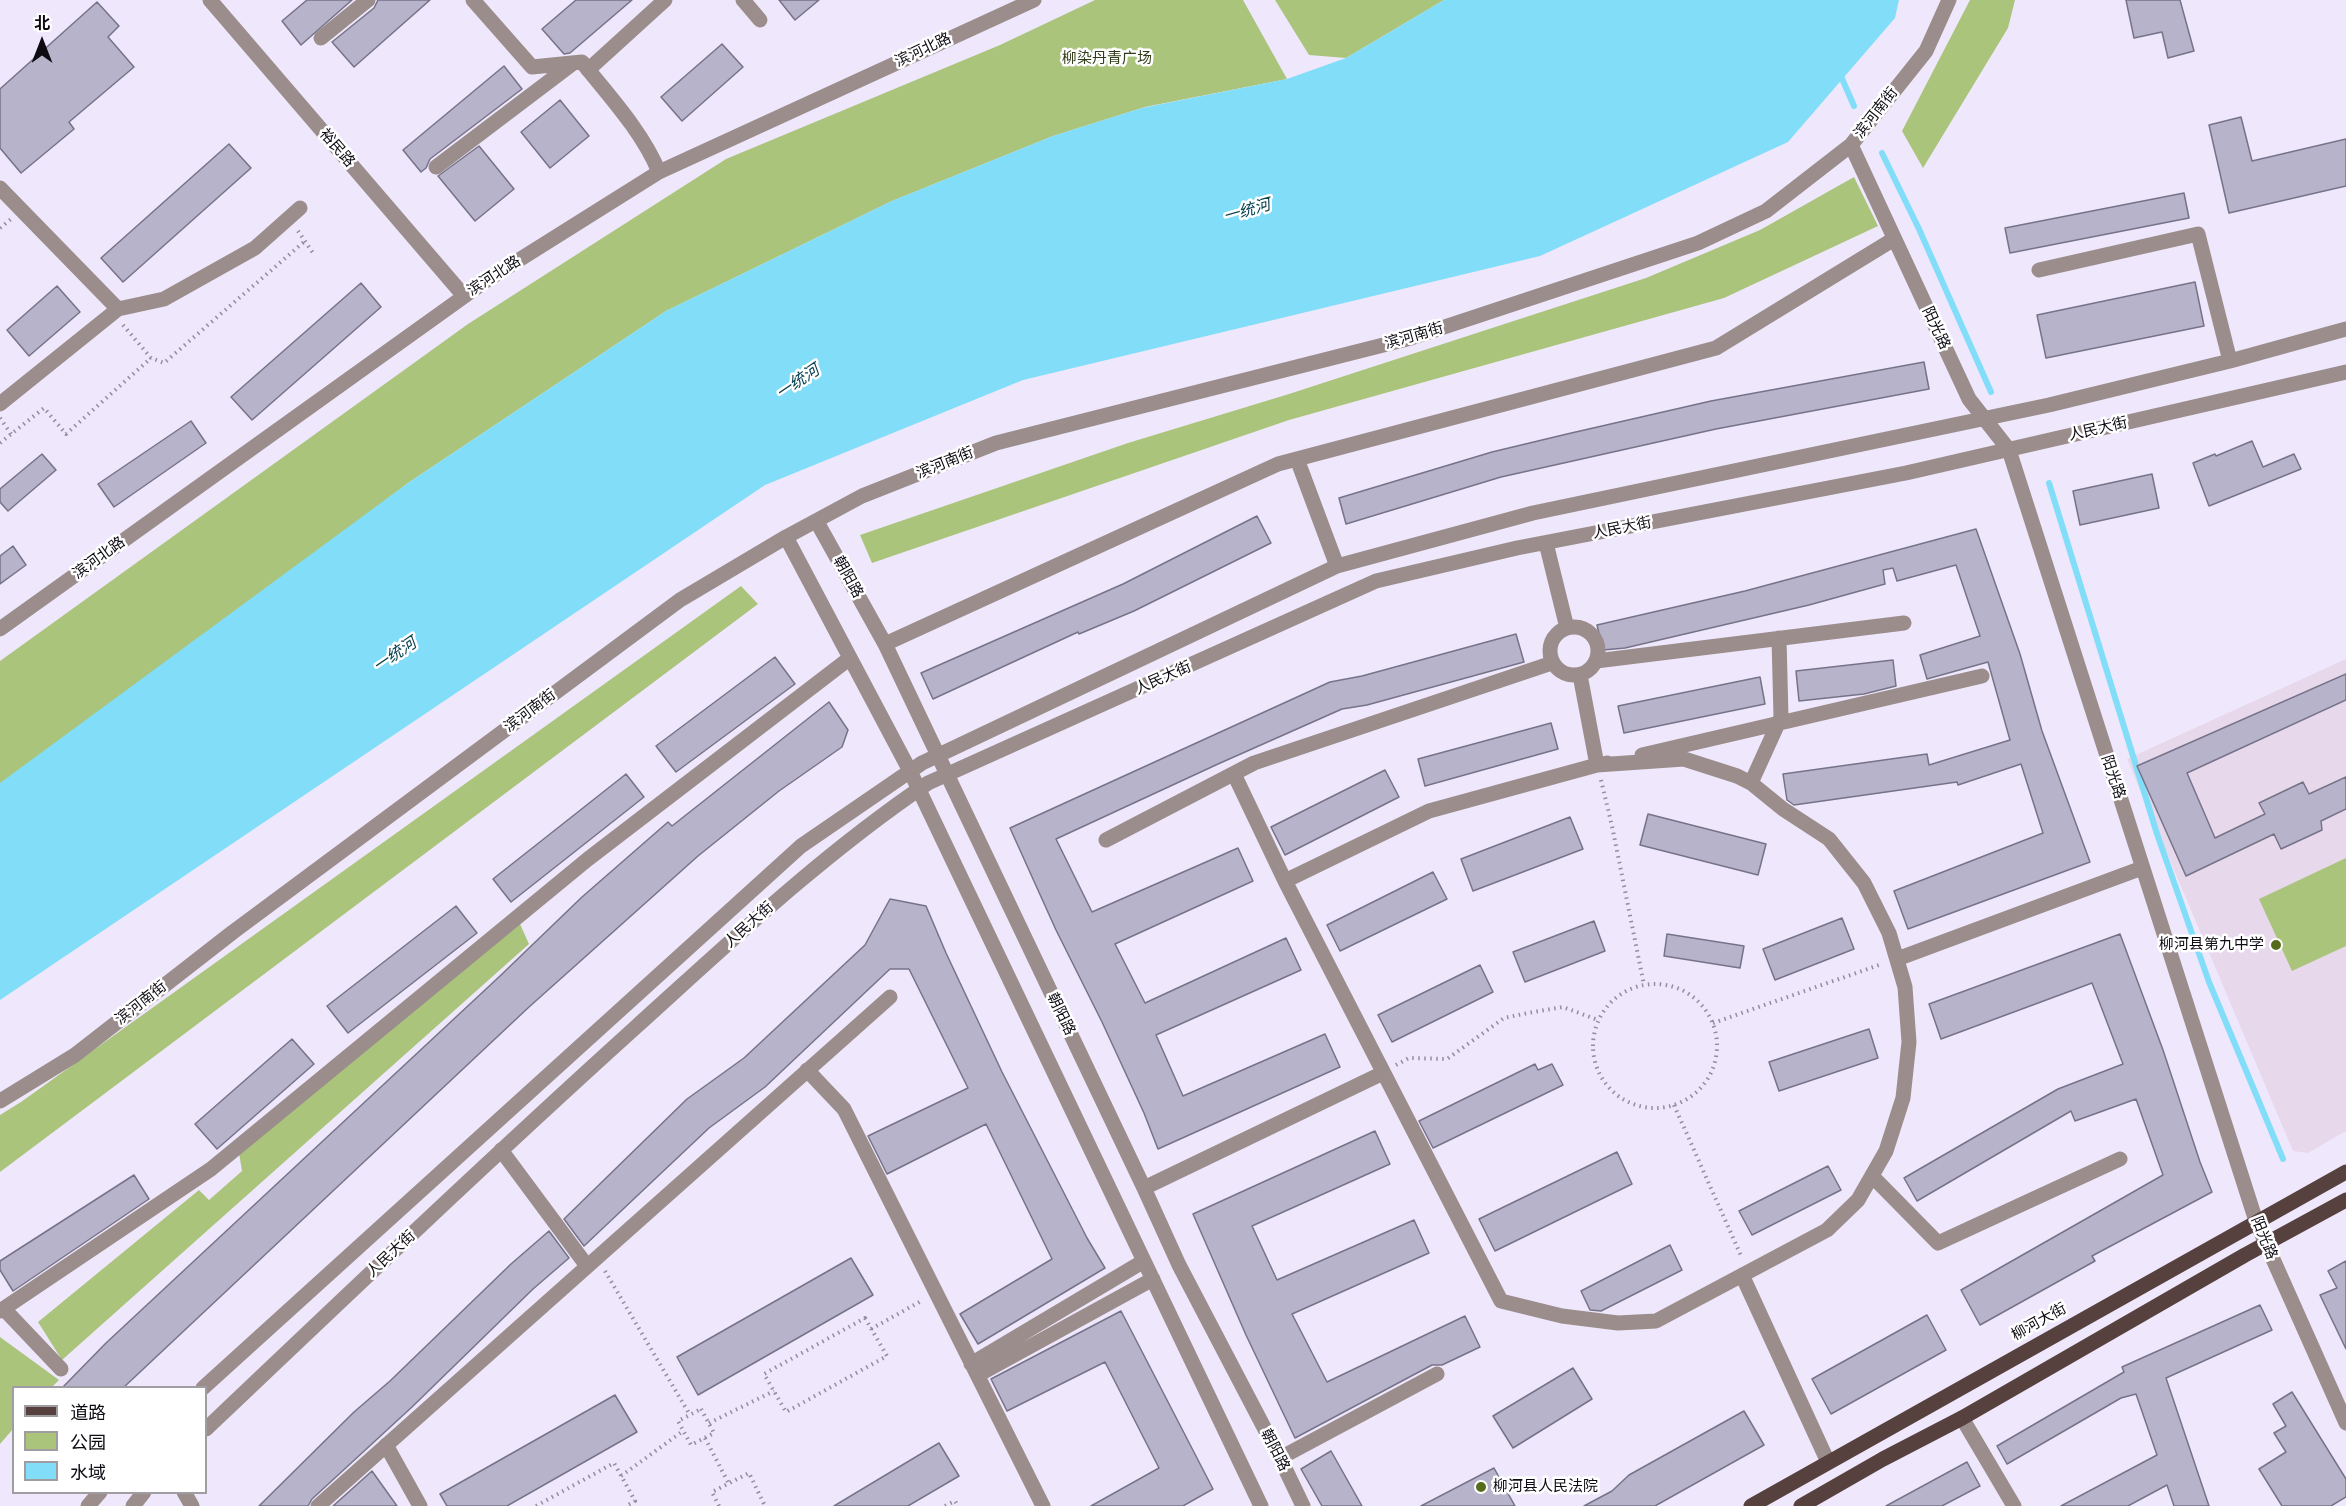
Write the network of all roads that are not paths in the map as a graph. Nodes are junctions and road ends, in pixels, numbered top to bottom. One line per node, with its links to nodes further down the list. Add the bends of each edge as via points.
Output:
1 (210, 0): 19 (street, 裕民路)
2 (368, 0): 9 (street)
3 (473, 0): 10 (street, via 532,67)
4 (665, 0): 11 (street)
5 (742, 0): 8 (street)
6 (1033, 0): 14 (street, 滨河北路)
7 (1949, 0): 12 (street, 滨河南街, via 1926,51)
8 (760, 20)
9 (321, 38)
10 (573, 63): 11 (street, via 582,62); 13 (street)
11 (588, 70): 14 (street, via 623,114)
12 (1851, 145): 17 (street, 阳光路); 28 (street, 滨河南街, via 1766,211 1698,243 1411,338 996,443 862,496)
13 (436, 167)
14 (659, 172): 19 (street, 滨河北路)
15 (0, 188): 20 (street)
16 (295, 213): 20 (street, via 255,248 164,299)
17 (1894, 238): 25 (street, 阳光路, via 1969,399); 27 (street, via 1716,348)
18 (2039, 270): 22 (street, via 2198,234)
19 (464, 296): 34 (street, 滨河北路)
20 (115, 311): 24 (street)
21 (2346, 329): 22 (street, 人民大街)
22 (2230, 361): 25 (street, 人民大街)
23 (2346, 372): 26 (street, 人民大街)
24 (0, 404)
25 (1985, 419): 26 (street, 阳光路); 31 (street, 人民大街, via 1533,513)
26 (2009, 450): 30 (street, 人民大街); 52 (street, 阳光路)
27 (1297, 459): 31 (street); 36 (street, via 1278,464)
28 (817, 522): 29 (street, 滨河南街); 36 (street, 朝阳路)
29 (786, 537): 37 (street); 58 (street, 滨河南街, via 680,600 233,932 75,1055)
30 (1546, 543): 33 (street); 48 (street, 人民大街, via 1376,581)
31 (1337, 566): 44 (street, 人民大街)
32 (1904, 623): 35 (street)
33 (1567, 628): 38 (street, via 1578,627 1588,632 1598,650); 39 (street, via 1551,642)
34 (0, 629)
35 (1779, 638): 38 (street); 42 (street)
36 (885, 644): 44 (street, 朝阳路)
37 (850, 658): 46 (street); 71 (street, via 588,859 211,1169)
38 (1596, 661): 40 (street)
39 (1552, 663): 40 (street, via 1569,676); 47 (street, via 1254,763)
40 (1580, 675): 45 (street)
41 (1982, 676): 42 (street)
42 (1779, 723): 43 (street); 49 (street)
43 (1675, 753): 45 (street); 49 (street)
44 (938, 756): 46 (street, 人民大街); 48 (street, 朝阳路)
45 (1597, 765): 53 (street, via 1429,811)
46 (910, 771): 50 (street); 75 (street, 人民大街, via 801,846)
47 (1234, 774): 51 (street); 53 (street)
48 (947, 775): 50 (street, 人民大街); 63 (street, 朝阳路)
49 (1751, 783): 54 (street, via 1829,839 1864,883 1890,933)
50 (919, 790): 59 (street, 人民大街, via 870,823 770,906); 67 (street)
51 (1106, 840)
52 (2142, 868): 54 (street); 65 (street, 阳光路)
53 (1285, 881): 57 (street)
54 (1897, 959): 62 (street, via 1905,987 1910,1042 1903,1098 1886,1151)
55 (890, 997): 56 (street)
56 (807, 1071): 68 (street); 73 (street, via 844,1109)
57 (1383, 1073): 63 (street); 69 (street, via 1501,1301 1562,1316 1618,1323 1656,1321)
58 (0, 1101)
59 (501, 1150): 68 (street); 78 (street, 人民大街)
60 (2120, 1159): 62 (street, via 1938,1243)
61 (2346, 1172): 65 (main road, 柳河大街)
62 (1872, 1176): 69 (street, via 1858,1200 1827,1230)
63 (1144, 1188): 80 (street, 朝阳路, via 1179,1265)
64 (2346, 1200): 66 (main road)
65 (2256, 1221): 66 (street, 阳光路); 81 (main road, 柳河大街)
66 (2267, 1243): 76 (main road); 77 (street, 阳光路)
67 (1144, 1261): 70 (street); 73 (street)
68 (592, 1262): 79 (street)
69 (1745, 1273): 81 (street)
70 (1153, 1279): 73 (street); 89 (street)
71 (2, 1310): 72 (street)
72 (61, 1369)
73 (974, 1369): 88 (street)
74 (1437, 1374): 80 (street)
75 (205, 1386)
76 (1962, 1418): 92 (main road); 93 (street)
77 (2346, 1423)
78 (207, 1428)
79 (386, 1445): 86 (street); 87 (street)
80 (1280, 1458): 90 (street, 朝阳路)
81 (1828, 1462): 91 (main road, 柳河大街)
82 (98, 1494): 84 (street)
83 (142, 1494): 85 (street)
84 (88, 1506)
85 (133, 1506)
86 (318, 1506)
87 (420, 1506)
88 (1043, 1506)
89 (1261, 1506)
90 (1303, 1506)
91 (1751, 1506)
92 (1801, 1506)
93 (2014, 1506)

